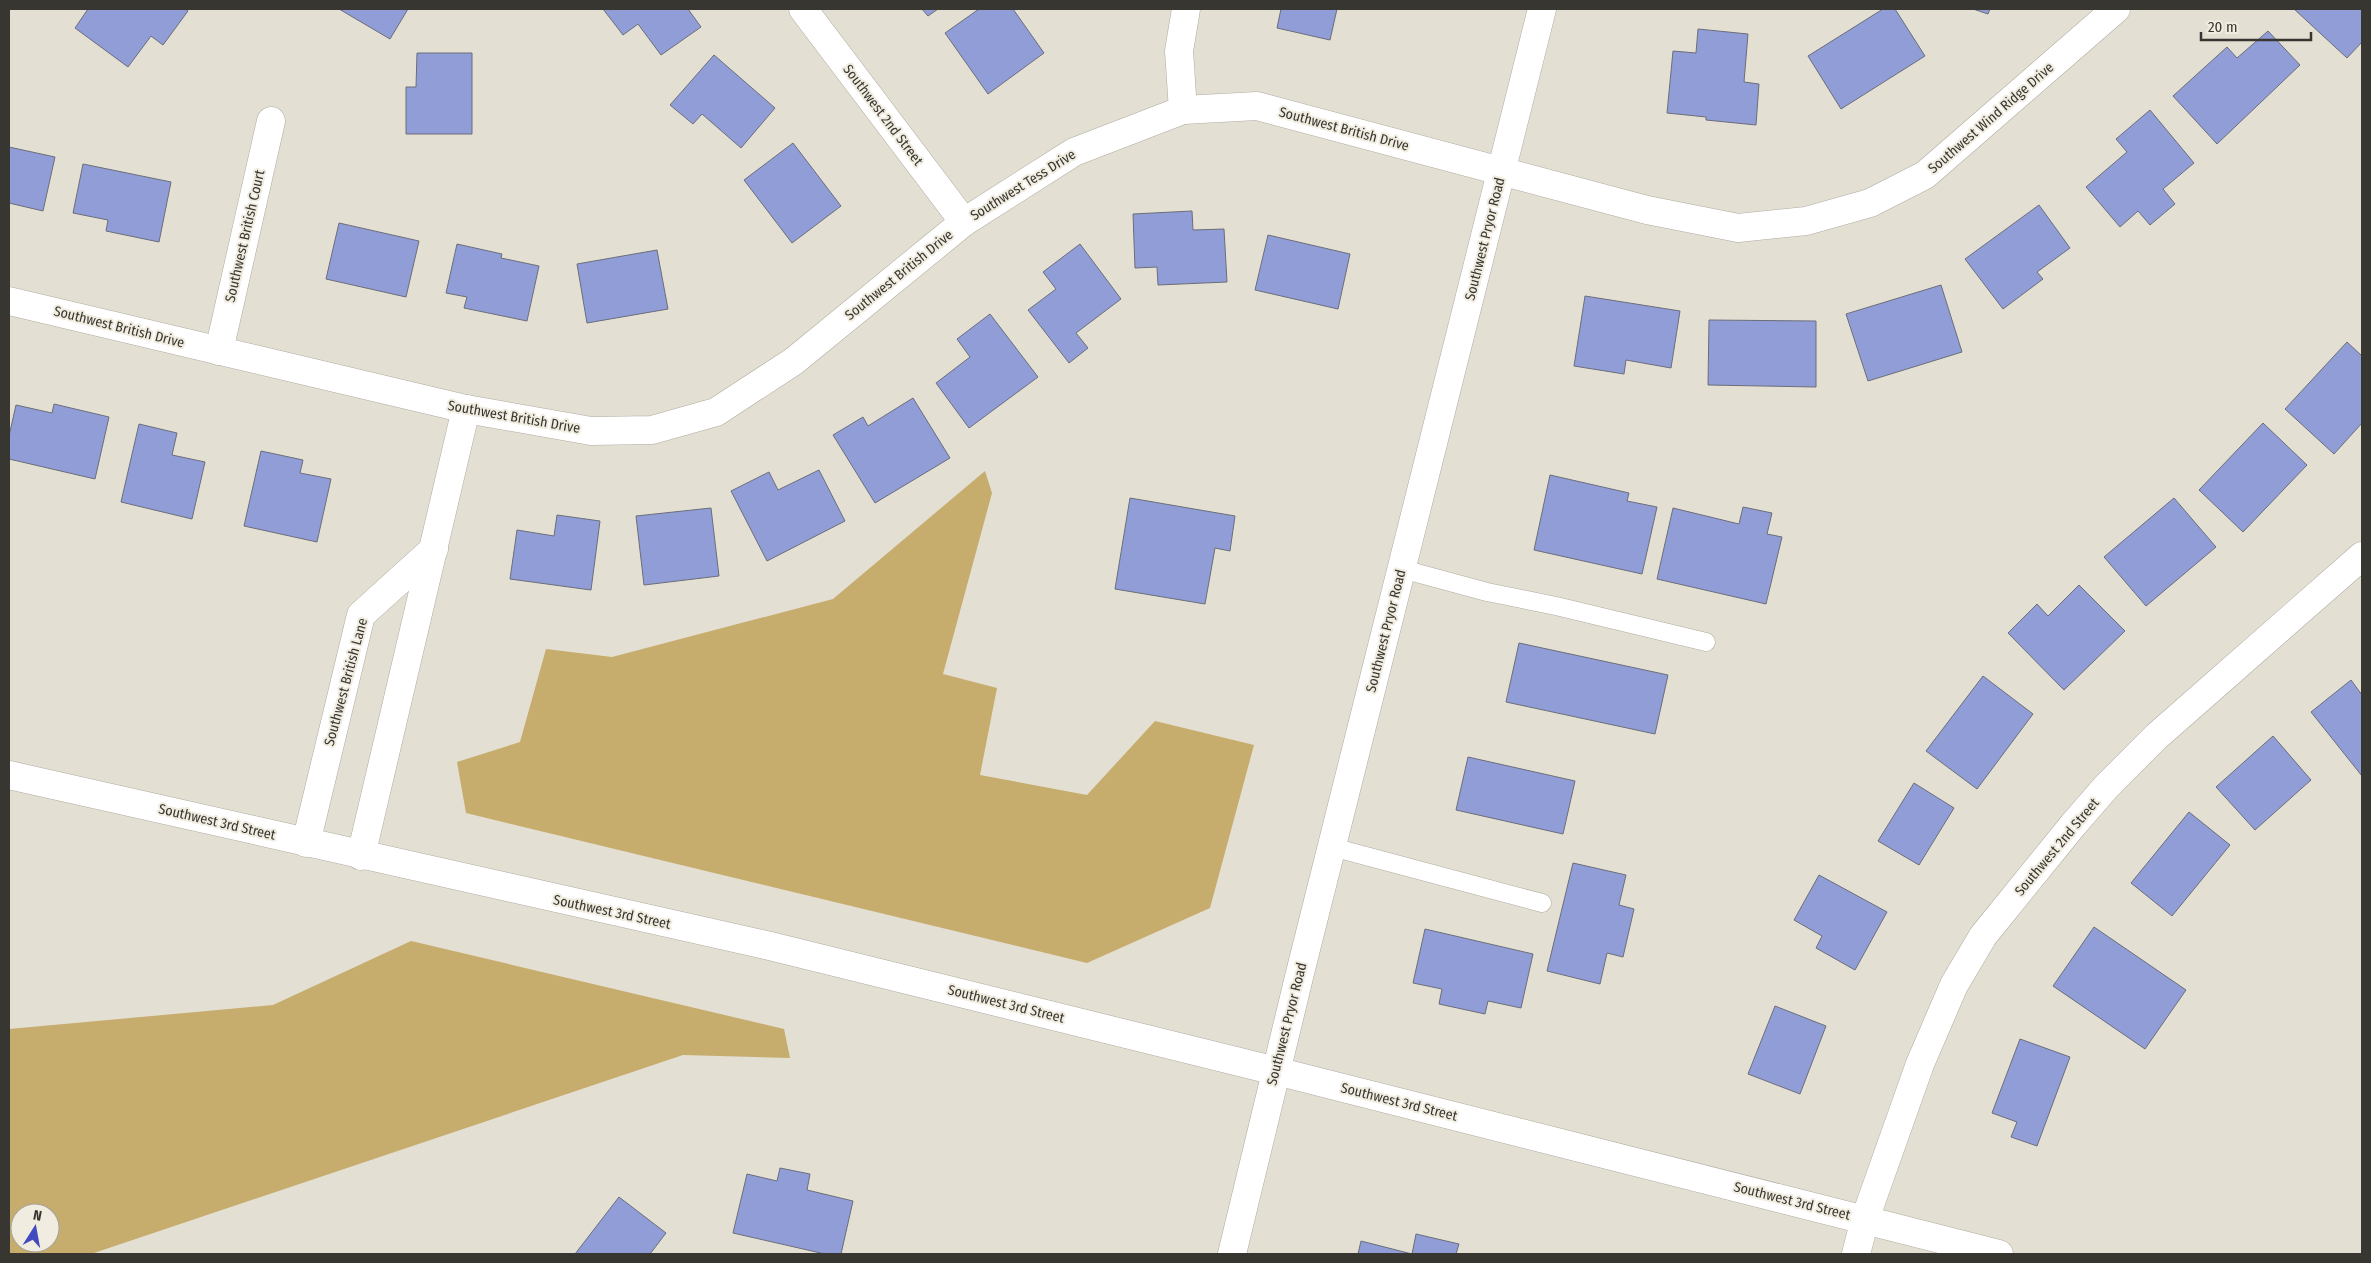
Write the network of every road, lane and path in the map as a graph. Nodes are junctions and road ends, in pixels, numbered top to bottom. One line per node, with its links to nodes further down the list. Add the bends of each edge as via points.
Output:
1 (803, 9): 8 (street, Southwest 2nd Street)
2 (1186, 9): 5 (street, via 1179,51)
3 (1542, 9): 7 (street, Southwest Pryor Road)
4 (2116, 9): 7 (street, Southwest Wind Ridge Drive, via 1925,175 1870,203 1806,222 1738,228 1646,210)
5 (1183, 110): 7 (street, Southwest British Drive, via 1257,106); 8 (street, Southwest Tess Drive, via 1074,152)
6 (271, 121): 10 (street, Southwest British Court)
7 (1503, 170): 14 (street, Southwest Pryor Road)
8 (964, 222): 11 (street, Southwest British Drive, via 794,361 716,412 652,430 591,431)
9 (9, 301): 10 (street, Southwest British Drive)
10 (219, 352): 11 (street, Southwest British Drive)
11 (466, 410): 12 (street)
12 (434, 549): 17 (street, Southwest British Lane, via 361,615); 19 (street)
13 (2362, 556): 22 (street, Southwest 2nd Street, via 2158,736 2106,787 1984,936 1954,985 1924,1055)
14 (1402, 569): 15 (lane, via 1487,592); 18 (street, Southwest Pryor Road)
15 (1706, 642)
16 (9, 775): 17 (street, Southwest 3rd Street)
17 (306, 843): 19 (street, Southwest 3rd Street)
18 (1332, 847): 20 (lane); 21 (street, Southwest Pryor Road)
19 (361, 856): 21 (street, Southwest 3rd Street, via 770,946)
20 (1542, 903)
21 (1276, 1071): 22 (street, Southwest 3rd Street); 23 (street, Southwest Pryor Road)
22 (1865, 1219): 24 (street, Southwest 2nd Street); 25 (street, Southwest 3rd Street)
23 (1232, 1254)
24 (1856, 1254)
25 (1999, 1254)

